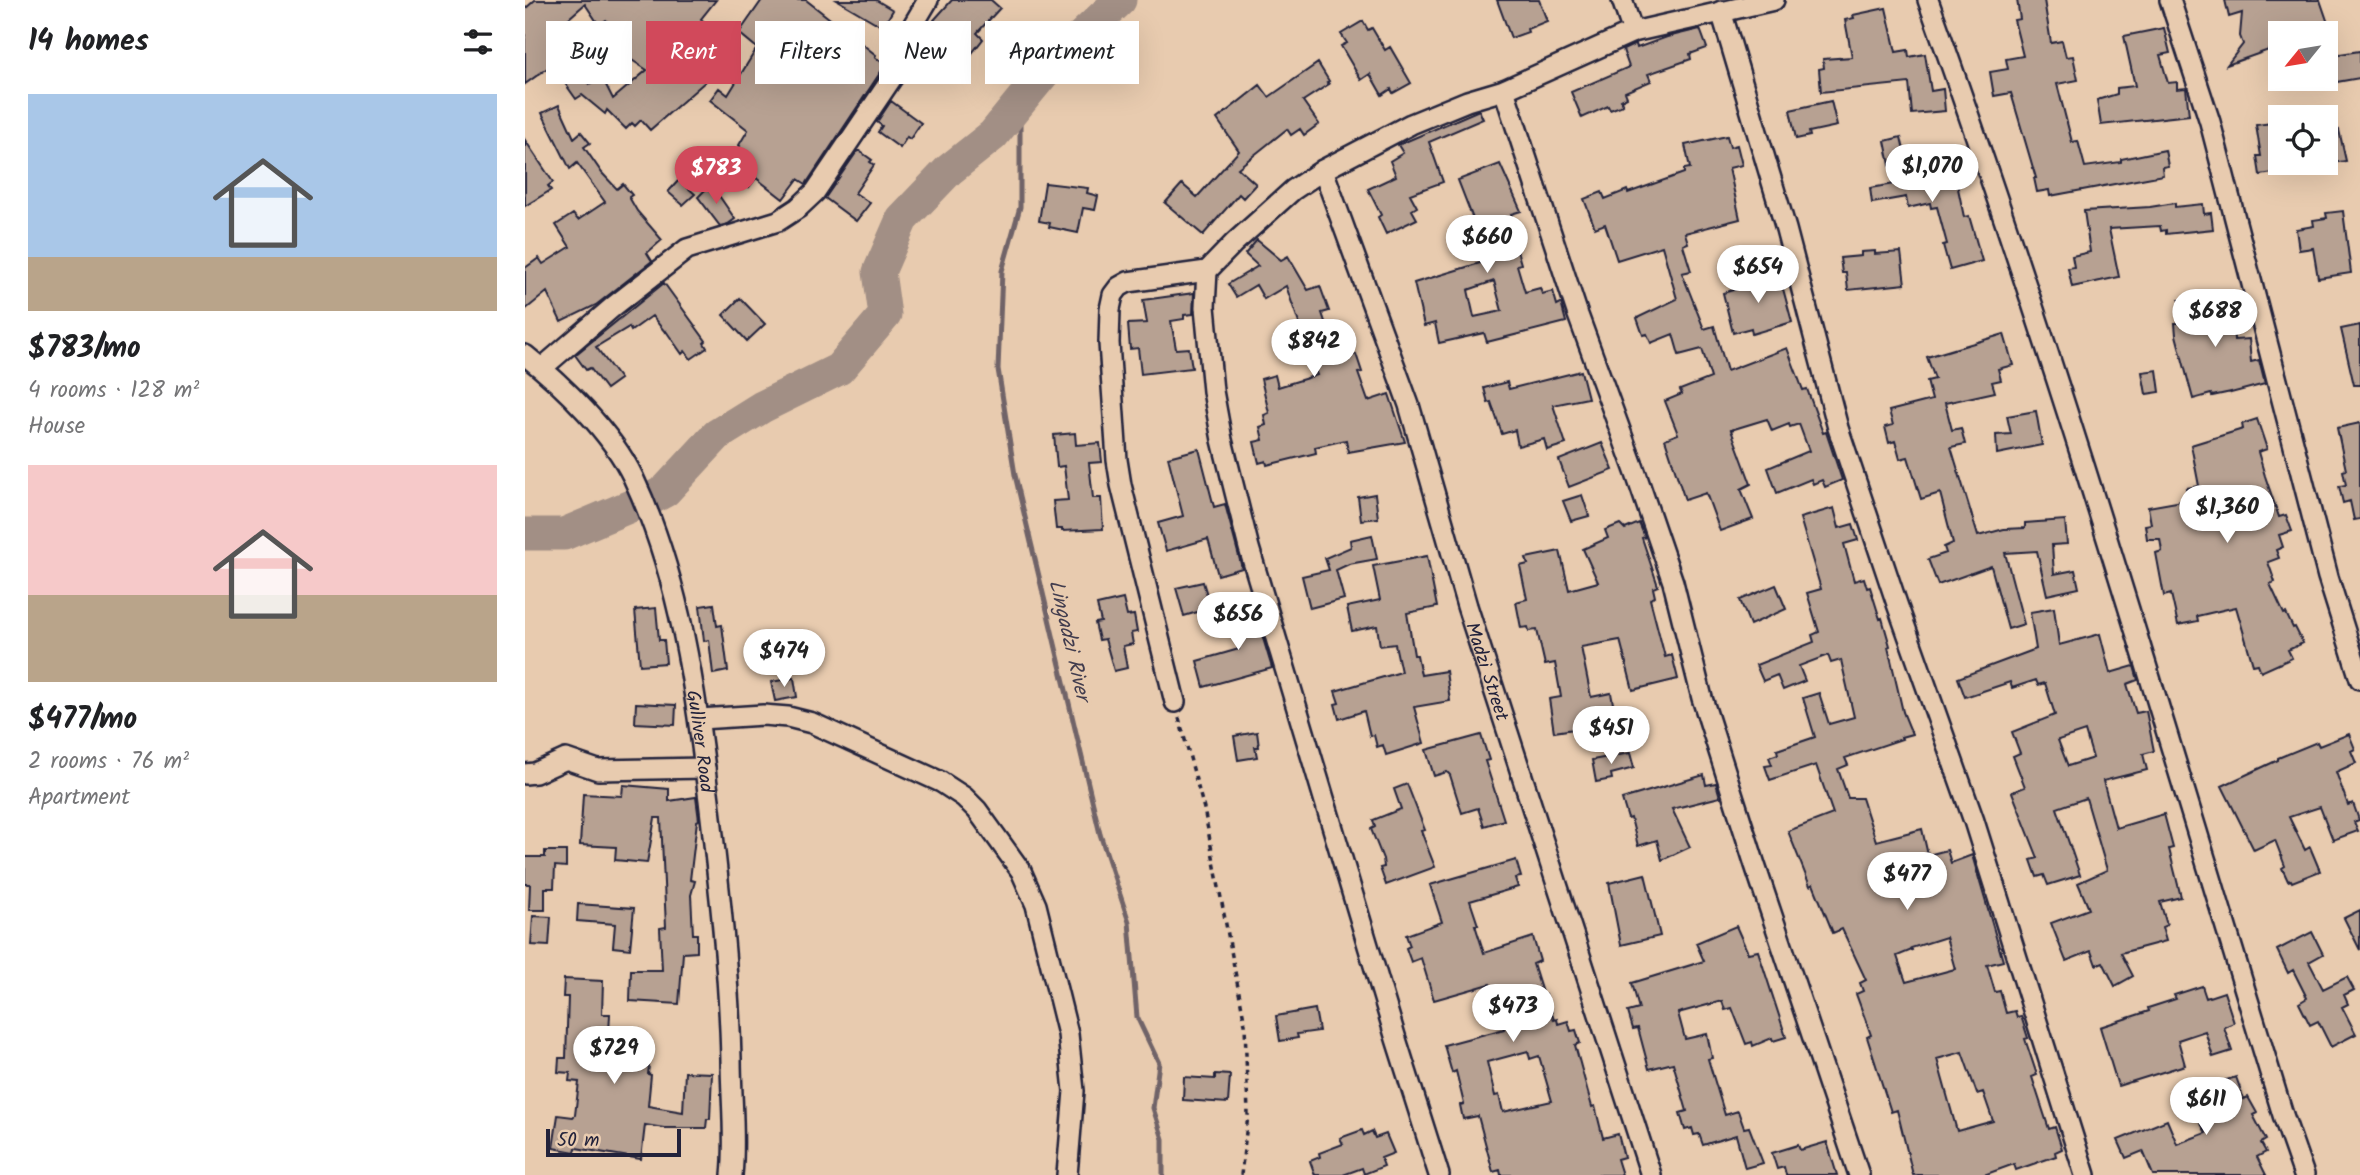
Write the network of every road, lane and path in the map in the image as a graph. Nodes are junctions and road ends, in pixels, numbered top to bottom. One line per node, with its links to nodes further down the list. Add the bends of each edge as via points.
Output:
1 (928, 0): 12 (street, via 899,49 894,75 815,192 799,208 778,221 687,249)
2 (1622, 0): 7 (street)
3 (1774, 0): 6 (street)
4 (1928, 0): 25 (street, via 2019,264)
5 (2170, 0): 13 (street, via 2210,121 2328,578)
6 (1721, 11): 7 (street); 24 (street, via 1839,428 1974,821)
7 (1633, 32): 8 (street)
8 (1504, 90): 9 (street, via 1411,124); 23 (street, via 1673,582 1702,698)
9 (1323, 170): 10 (street, via 1293,190); 22 (street, Madzi Street, via 1409,405 1467,606)
10 (1207, 271): 14 (street, via 1128,282 1113,295 1110,309 1121,485); 21 (street, via 1205,307 1213,391 1249,548)
11 (525, 355): 12 (street, Gulliver Road)
12 (541, 368): 15 (street, Gulliver Road, via 600,428 632,477 674,589)
13 (2360, 679)
14 (1175, 702): 20 (path, via 1204,808 1245,1024 1248,1115)
15 (700, 719): 16 (street, Gulliver Road); 19 (street, via 763,715 811,723 941,782 977,810 1030,888 1043,931 1068,1034 1074,1091)
16 (705, 768): 17 (street, via 599,770 566,759); 18 (street, Gulliver Road, via 725,930)
17 (525, 774)
18 (732, 1175)
19 (1067, 1175)
20 (1241, 1175)
21 (1439, 1175)
22 (1651, 1175)
23 (1859, 1175)
24 (2085, 1175)
25 (2304, 1175)

